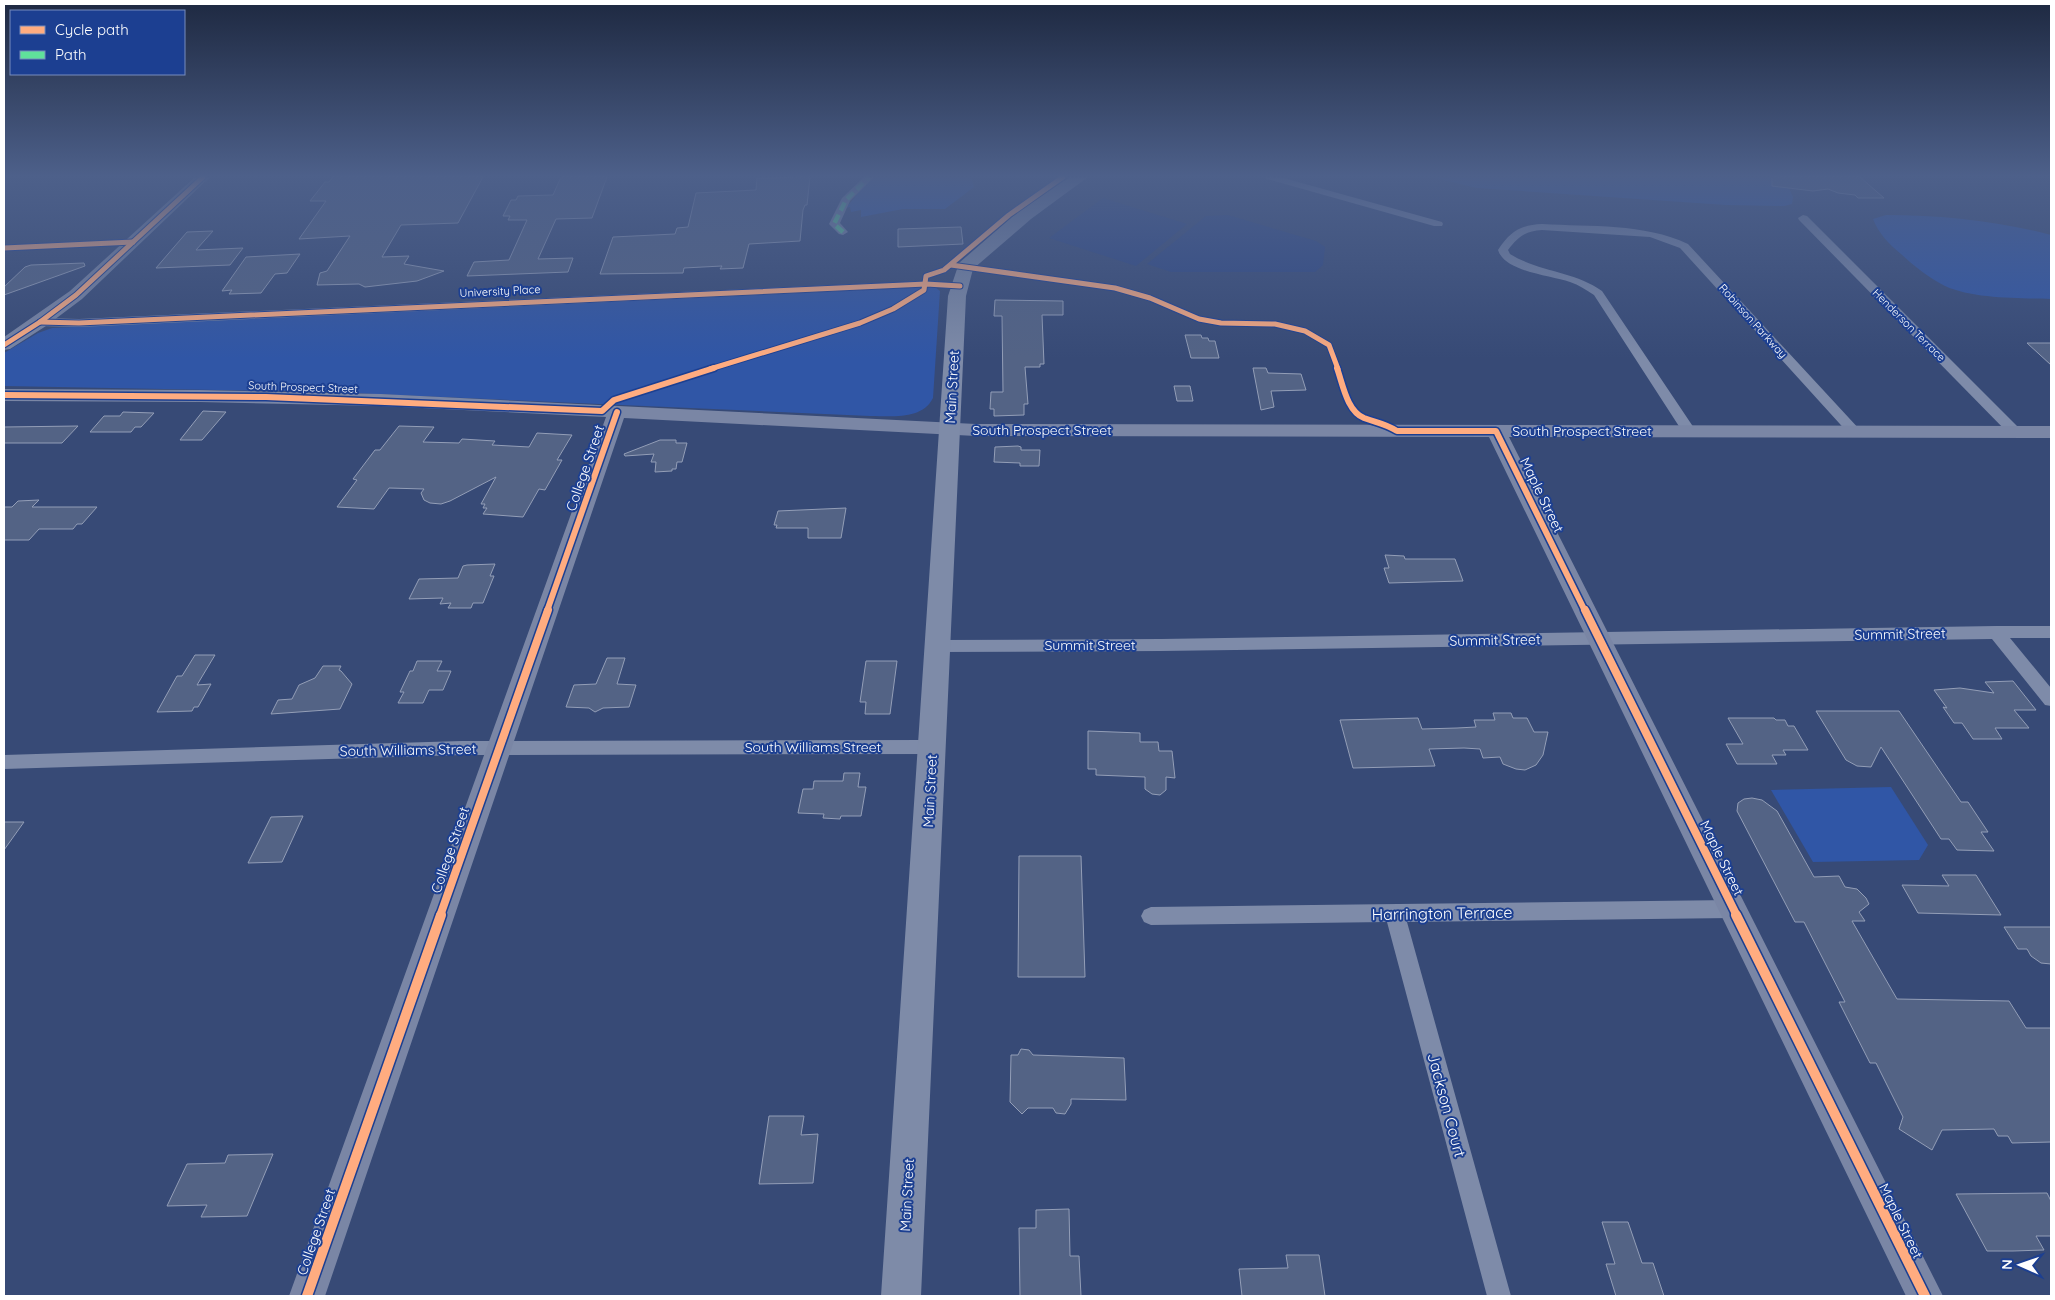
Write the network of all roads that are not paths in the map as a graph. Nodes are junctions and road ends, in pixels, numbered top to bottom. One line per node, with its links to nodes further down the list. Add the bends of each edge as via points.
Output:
1 (138, 238): 7 (street)
2 (998, 238): 9 (main road, Main Street, via 964,267)
3 (1016, 238): 9 (main road)
4 (1512, 238): 16 (street, Robinson Parkway, via 1503,250 1505,256 1517,263 1577,280 1598,293)
5 (1665, 238): 17 (street, Robinson Parkway, via 1684,246)
6 (1822, 238): 18 (street, Henderson Terrace)
7 (133, 242): 8 (street); 10 (street, via 76,295)
8 (4, 248)
9 (960, 286): 10 (street, University Place, via 926,284); 14 (main road, Main Street, via 955,308)
10 (40, 322): 11 (street)
11 (4, 345)
12 (4, 394): 13 (street, South Prospect Street, via 285,397)
13 (617, 412): 14 (street, South Prospect Street); 26 (street, College Street)
14 (950, 429): 15 (street, South Prospect Street); 23 (main road, Main Street)
15 (1496, 431): 16 (street, South Prospect Street); 22 (street, Maple Street)
16 (1689, 431): 17 (street, South Prospect Street)
17 (1854, 431): 18 (street, South Prospect Street)
18 (2014, 432): 19 (street, South Prospect Street)
19 (2051, 432)
20 (1996, 632): 21 (street, Summit Street); 22 (street, Summit Street); 24 (street)
21 (2051, 632)
22 (1599, 638): 23 (street, Summit Street); 28 (street, Maple Street)
23 (939, 646): 25 (main road, Main Street)
24 (2051, 700)
25 (933, 747): 26 (street, South Williams Street); 32 (main road, Main Street)
26 (499, 748): 27 (street, South Williams Street); 31 (street, College Street)
27 (4, 762)
28 (1733, 909): 29 (street, Harrington Terrace); 34 (street, Maple Street)
29 (1395, 914): 30 (street, Harrington Terrace); 33 (street, Jackson Court)
30 (1151, 916)
31 (307, 1296)
32 (900, 1296)
33 (1499, 1296)
34 (1925, 1296)

